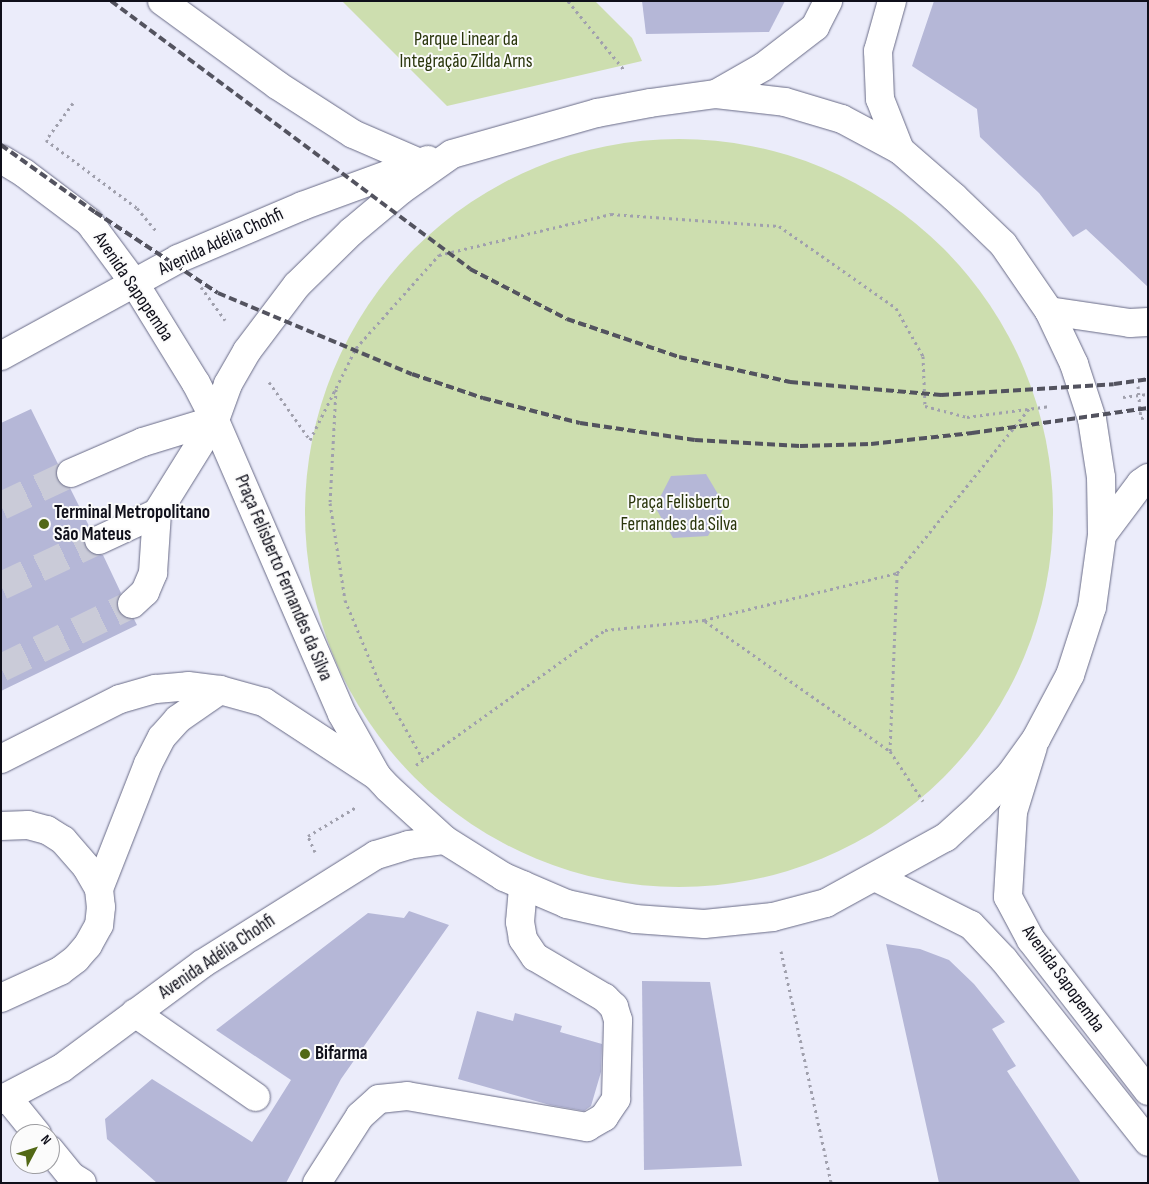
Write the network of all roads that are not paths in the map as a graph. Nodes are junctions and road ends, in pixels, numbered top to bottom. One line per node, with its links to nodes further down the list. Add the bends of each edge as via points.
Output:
1 (162, 1): 8 (main road, via 277,85 352,134)
2 (828, 1): 4 (main road, via 815,27 763,67)
3 (892, 1): 5 (main road, via 878,51 880,99)
4 (716, 94): 5 (main road, Praça Felisberto Fernandes da Silva, via 785,102 842,120); 6 (main road, Praça Felisberto Fernandes da Silva, via 597,113)
5 (900, 150): 10 (main road, Praça Felisberto Fernandes da Silva, via 1003,244)
6 (452, 154): 8 (main road, Avenida Adélia Chohfi); 13 (main road, Praça Felisberto Fernandes da Silva, via 401,190 351,232 297,286 248,351 228,384)
7 (1, 159): 9 (main road, Avenida Sapopemba, via 88,222)
8 (420, 162): 9 (main road, Avenida Adélia Chohfi, via 238,231 178,259)
9 (135, 284): 12 (main road, Avenida Adélia Chohfi); 13 (main road, Avenida Sapopemba)
10 (1049, 311): 11 (main road, via 1130,323); 17 (main road, Praça Felisberto Fernandes da Silva, via 1074,364 1092,420 1101,477)
11 (1148, 322)
12 (1, 356)
13 (215, 420): 14 (main road, via 143,442); 16 (main road); 23 (main road, Praça Felisberto Fernandes da Silva, via 342,714)
14 (71, 473)
15 (1148, 478): 17 (main road)
16 (157, 513): 18 (main road); 19 (main road, via 153,573 145,592)
17 (1102, 535): 21 (main road, Praça Felisberto Fernandes da Silva, via 1092,607 1070,675)
18 (99, 540)
19 (132, 604)
20 (220, 690): 22 (main road, via 188,686 156,689 120,699); 23 (main road, via 264,702); 28 (main road, via 178,719 162,737 148,764)
21 (1036, 739): 26 (main road, Praça Felisberto Fernandes da Silva, via 1010,775 946,837); 31 (main road, Avenida Sapopemba, via 1013,812 1008,897 1030,940)
22 (1, 759)
23 (377, 776): 25 (main road, Praça Felisberto Fernandes da Silva)
24 (1, 826): 28 (main road, via 28,825 47,830 76,853)
25 (445, 840): 27 (main road, Praça Felisberto Fernandes da Silva); 30 (main road, Avenida Adélia Chohfi, via 408,845 376,855 202,964)
26 (875, 877): 27 (main road, Praça Felisberto Fernandes da Silva, via 826,903 773,917 704,924 635,920 567,904); 35 (main road, Avenida Sapopemba, via 971,925 1004,960)
27 (523, 886): 38 (main road, via 521,931 535,957 605,998 614,1007 618,1020 616,1099 604,1117 587,1127 406,1096 379,1100 360,1116)
28 (99, 888): 29 (main road, via 102,907 99,925 76,959 60,971)
29 (1, 998)
30 (136, 1013): 32 (main road); 33 (main road, Avenida Adélia Chohfi, via 62,1068)
31 (1148, 1091)
32 (256, 1097)
33 (4, 1098): 34 (main road)
34 (28, 1124)
35 (1148, 1142)
36 (60, 1162): 37 (main road)
37 (82, 1183)
38 (317, 1183)

